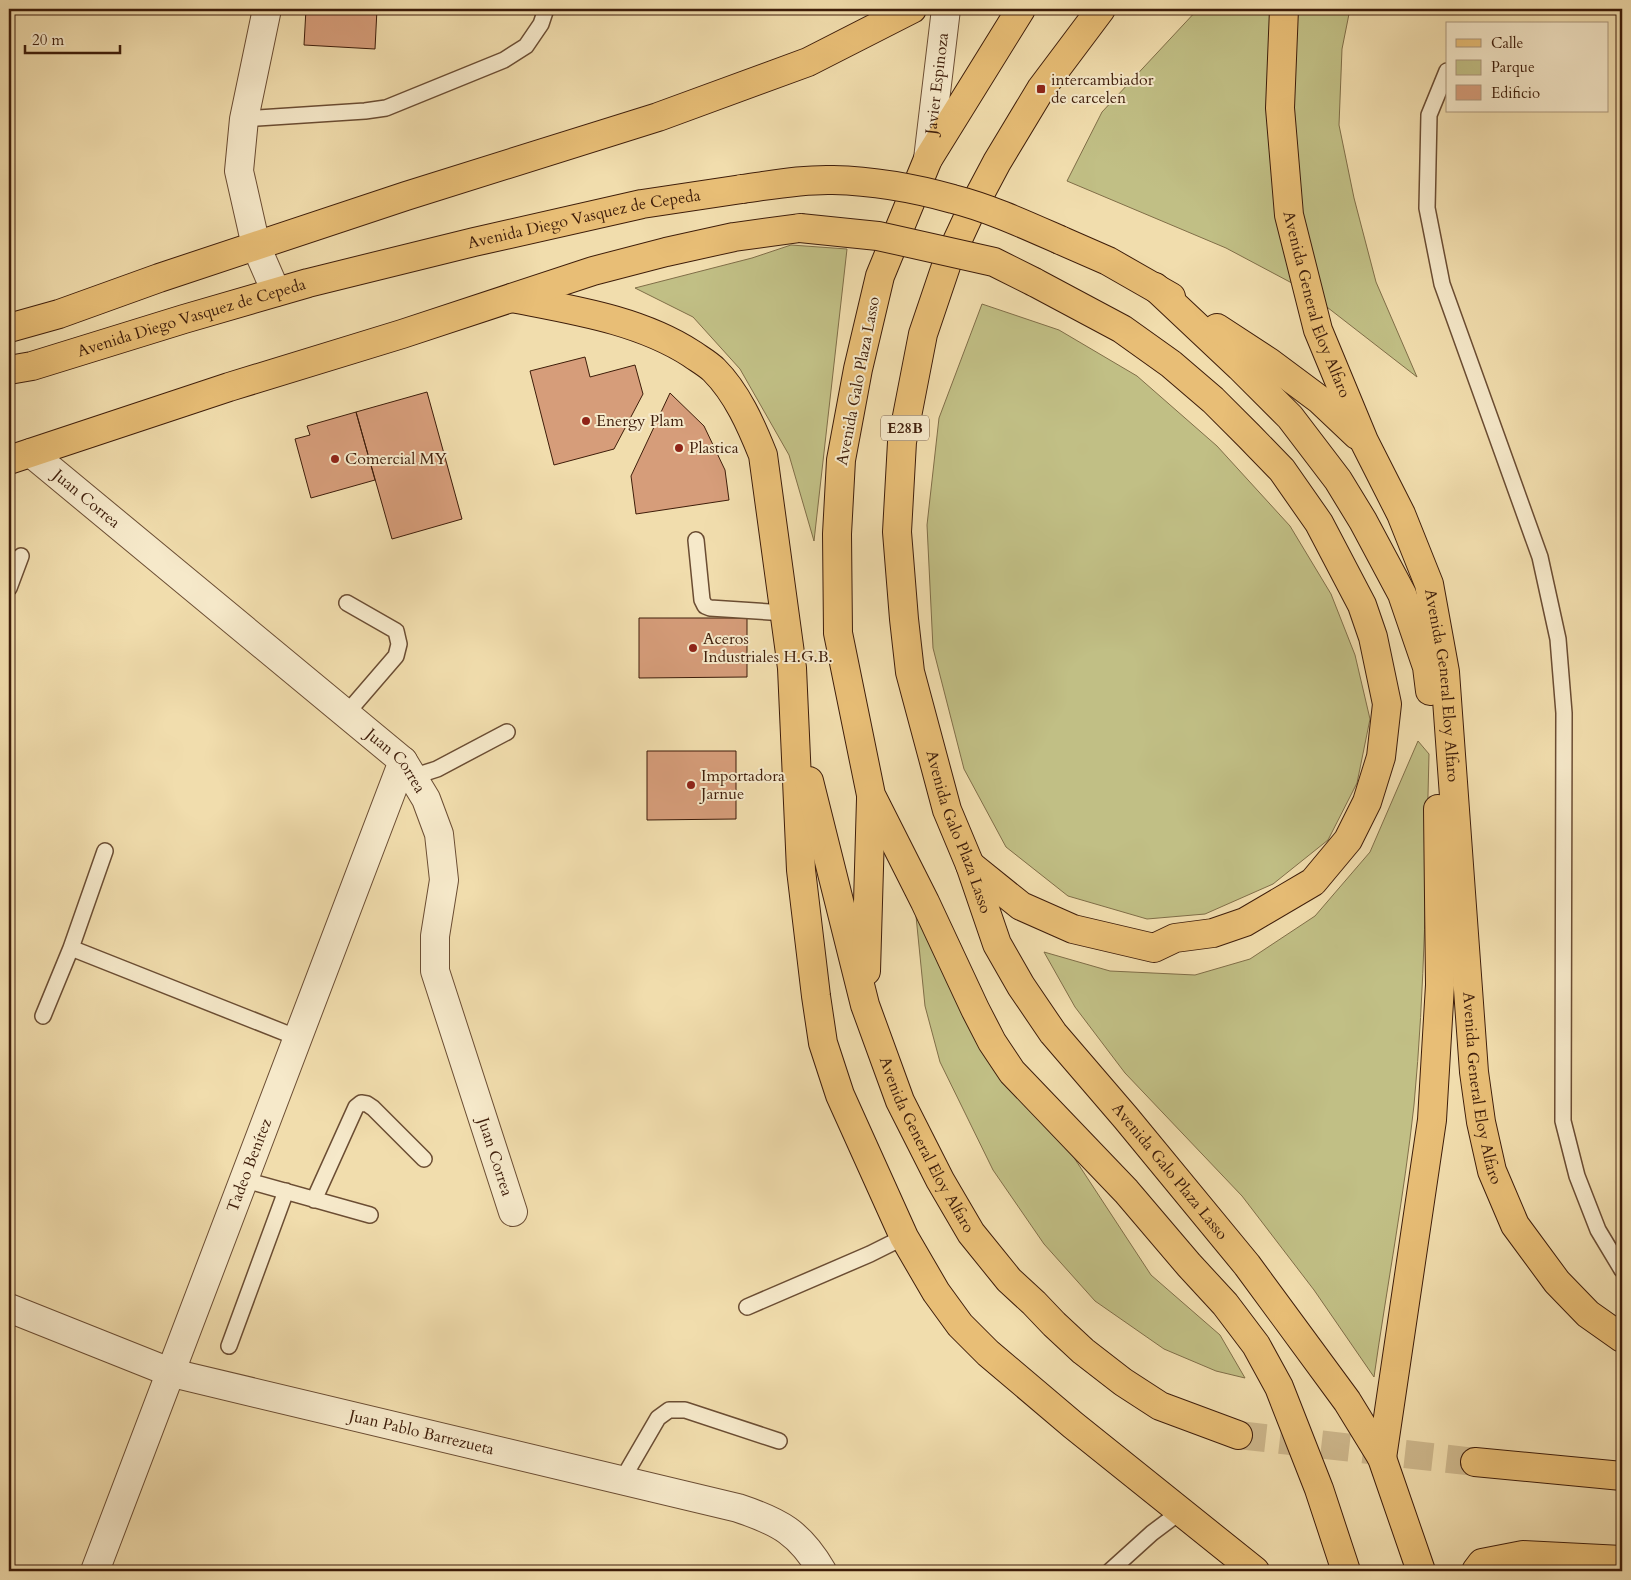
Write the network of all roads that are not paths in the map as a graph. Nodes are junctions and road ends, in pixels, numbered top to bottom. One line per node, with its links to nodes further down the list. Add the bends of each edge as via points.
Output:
1 (267, 9): 9 (street)
2 (546, 9): 9 (lane, via 541,24 526,46 504,60 386,108)
3 (912, 9): 11 (main road, via 808,62 677,110)
4 (946, 9): 10 (street, Javier Espinoza)
5 (1021, 9): 10 (main road, Avenida Galo Plaza Lasso)
6 (1101, 9): 30 (main road, Avenida Galo Plaza Lasso / E28B, via 1041,89 996,162 947,263 923,334 902,442 897,532 910,672 947,810)
7 (1284, 9): 17 (main road, Avenida General Eloy Alfaro, via 1280,108 1289,215 1318,330)
8 (1446, 73): 42 (lane, via 1429,115 1427,208 1442,284 1540,557 1558,639 1564,713 1563,1121 1577,1176 1598,1230)
9 (244, 119): 11 (street, via 239,171)
10 (928, 159): 28 (main road, Avenida Galo Plaza Lasso, via 880,276 841,460 837,534 838,633)
11 (256, 246): 13 (street); 15 (main road)
12 (1155, 287): 13 (main road, Avenida Diego Vasquez de Cepeda, bridge, via 1108,261 1014,220 955,199 882,184 803,180 642,204 502,235); 17 (main road, via 1270,362 1320,400); 50 (main road, via 1290,417 1338,480 1402,594 1427,667 1438,760 1439,994 1432,1120)
13 (276, 292): 16 (main road, Avenida Diego Vasquez de Cepeda, via 32,366)
14 (512, 298): 18 (main road); 23 (main road, via 582,312 657,334 713,369 735,398 763,455); 30 (main road, bridge, via 593,271 734,237 800,228 878,236 994,262 1122,329 1171,364 1219,406 1282,470 1319,524 1362,605 1387,704 1381,758 1367,802 1348,840 1313,882 1246,922 1212,933 1175,938 1154,948 1073,929 1020,906)
15 (9, 328)
16 (9, 370)
17 (1364, 441): 45 (main road, Avenida General Eloy Alfaro, via 1401,514 1429,584 1445,672 1474,1072 1492,1171 1515,1225 1557,1282 1588,1314)
18 (20, 457): 24 (street, Juan Correa)
19 (696, 540): 23 (lane, via 705,606)
20 (21, 556): 21 (lane)
21 (9, 588)
22 (347, 602): 24 (lane, via 396,631 399,644 396,656)
23 (785, 613): 25 (main road)
24 (346, 714): 27 (street, Juan Correa)
25 (796, 727): 32 (main road, Avenida General Eloy Alfaro); 41 (main road, via 801,870 823,1043 840,1095)
26 (507, 732): 27 (lane, via 437,769)
27 (408, 769): 34 (street, Tadeo Benítez); 39 (street, Juan Correa, via 426,799 439,834 444,880 435,936 435,971)
28 (872, 795): 32 (main road); 60 (main road, Avenida Galo Plaza Lasso, via 975,1009 1012,1072 1126,1191 1256,1345 1279,1387 1319,1489)
29 (106, 851): 31 (lane)
30 (970, 865): 50 (main road, Avenida Galo Plaza Lasso, via 998,944 1021,986 1053,1033 1247,1265 1347,1400)
31 (71, 948): 33 (lane); 34 (lane)
32 (865, 1005): 48 (main road, Avenida General Eloy Alfaro, via 900,1101 940,1180 971,1234 1009,1280 1083,1351 1123,1382 1160,1406)
33 (43, 1016)
34 (298, 1038): 36 (street, Tadeo Benítez)
35 (424, 1159): 38 (lane, via 373,1108 361,1103 356,1107)
36 (245, 1180): 37 (lane); 47 (street, Tadeo Benítez)
37 (286, 1191): 38 (lane); 46 (lane)
38 (314, 1200): 40 (lane)
39 (513, 1212)
40 (370, 1215)
41 (904, 1237): 43 (lane); 54 (main road, via 936,1292 960,1325 981,1346)
42 (1622, 1270)
43 (747, 1307)
44 (9, 1308): 47 (street, Juan Pablo Barrezueta)
45 (1622, 1338)
46 (229, 1346)
47 (172, 1373): 53 (street, Juan Pablo Barrezueta); 56 (street, Tadeo Benítez)
48 (1238, 1435)
49 (779, 1440): 53 (lane, via 685,1410 669,1410 658,1418)
50 (1382, 1458): 61 (main road, Avenida Galo Plaza Lasso)
51 (1475, 1462): 52 (main road)
52 (1622, 1476)
53 (622, 1480): 57 (street, Juan Pablo Barrezueta, via 760,1515 798,1537)
54 (1180, 1512): 58 (lane); 59 (main road)
55 (1622, 1560): 62 (main road, via 1523,1555 1482,1563)
56 (95, 1571)
57 (822, 1571)
58 (1110, 1571)
59 (1255, 1571)
60 (1346, 1571)
61 (1421, 1571)
62 (1476, 1571)

